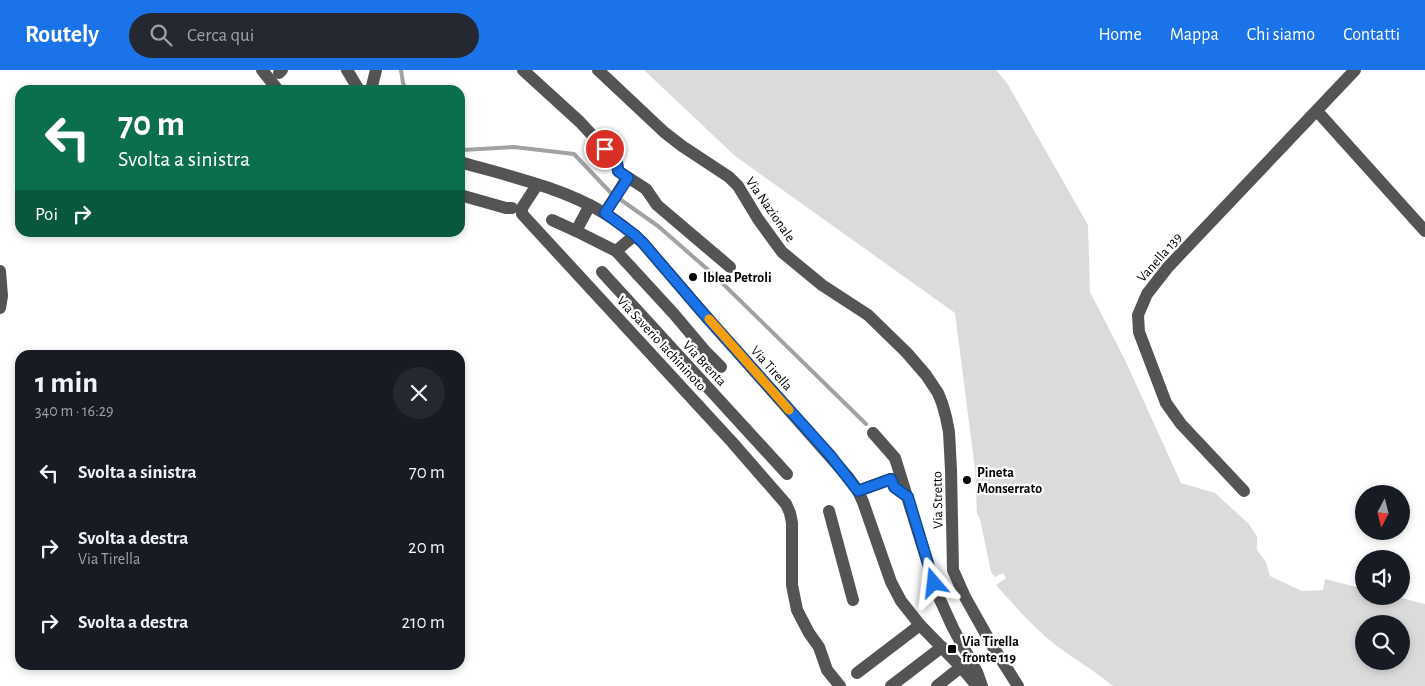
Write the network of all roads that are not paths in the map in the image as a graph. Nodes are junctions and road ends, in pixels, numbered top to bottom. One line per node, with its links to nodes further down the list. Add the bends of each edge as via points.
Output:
1 (262, 70): 7 (street)
2 (376, 70): 9 (street)
3 (523, 70): 12 (street, via 580,122 617,162 618,171)
4 (598, 70): 30 (street, Via Nazionale, via 664,132 730,177 782,252 822,285 868,315 907,353 938,393)
5 (1355, 70): 10 (street, Vanella 139)
6 (351, 72): 8 (street)
7 (274, 85)
8 (357, 85)
9 (372, 85)
10 (1317, 111): 20 (street); 34 (street, Vanella 139, via 1168,267 1147,294 1138,315 1139,332 1166,403 1181,424)
11 (465, 163): 13 (street, Via Tirella)
12 (628, 178): 17 (street); 23 (street, via 646,189 657,205)
13 (537, 185): 15 (street, Via Tirella); 42 (street, Via Saverio Iachininoto, via 522,208 522,214 786,504 792,523 792,585 797,610 827,670)
14 (465, 196): 16 (street)
15 (590, 205): 17 (street, Via Tirella); 19 (street)
16 (512, 208)
17 (608, 209): 21 (street, Via Tirella)
18 (552, 220): 19 (street)
19 (576, 231): 22 (street)
20 (1425, 231)
21 (635, 235): 22 (street); 26 (street, Via Tirella)
22 (616, 251): 28 (street)
23 (730, 267)
24 (0, 271): 27 (street)
25 (602, 272): 32 (street, Via Brenta)
26 (691, 299): 28 (street); 33 (street, Via Tirella)
27 (0, 308)
28 (674, 314): 29 (street)
29 (721, 367)
30 (946, 417): 47 (street, Via Stretto, via 952,470 953,570 992,645)
31 (873, 433): 35 (street, via 895,458)
32 (786, 474)
33 (858, 491): 35 (street, via 891,479 894,487); 38 (street, Via Tirella, via 891,582)
34 (1244, 491)
35 (908, 497): 46 (street, via 937,594)
36 (829, 511): 37 (street)
37 (853, 600)
38 (920, 625): 39 (street, Via Tirella); 41 (street)
39 (942, 647): 40 (street, Via Tirella); 43 (street)
40 (961, 667): 44 (street); 45 (street, Via Tirella)
41 (858, 673)
42 (840, 686)
43 (891, 686)
44 (937, 686)
45 (977, 686)
46 (982, 686)
47 (1018, 686)

